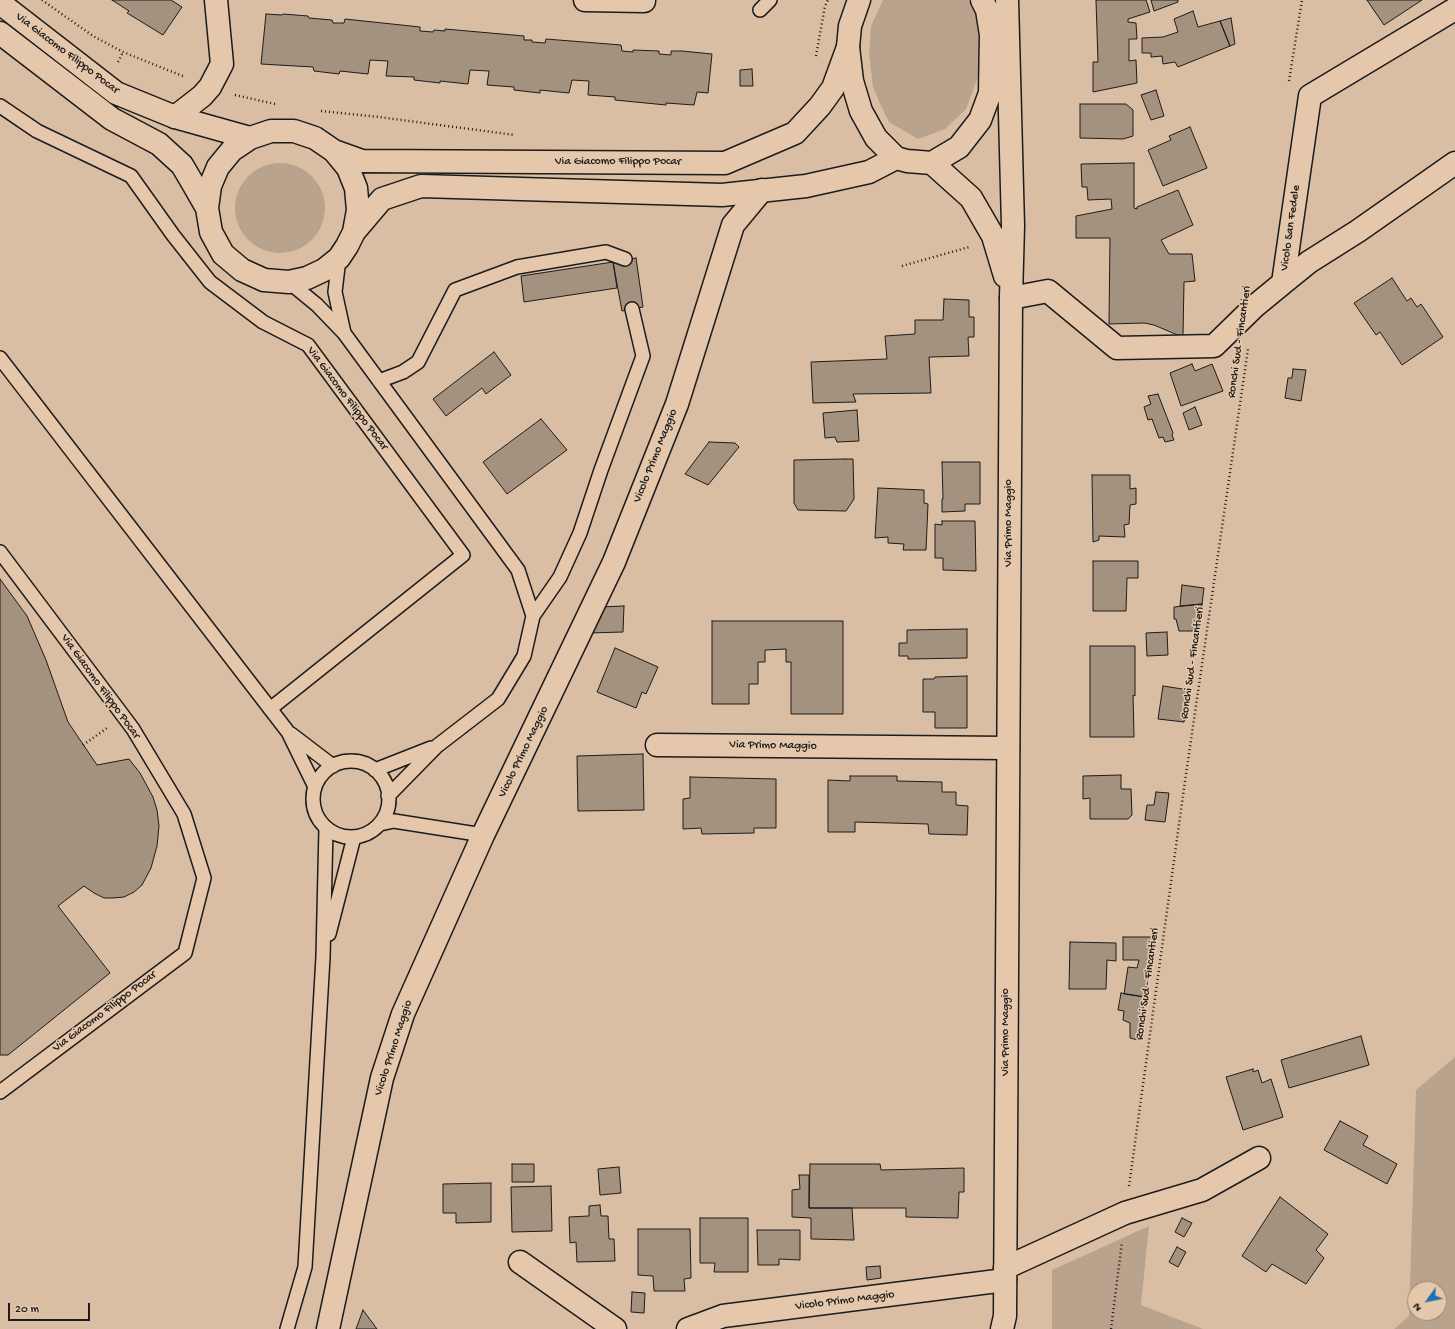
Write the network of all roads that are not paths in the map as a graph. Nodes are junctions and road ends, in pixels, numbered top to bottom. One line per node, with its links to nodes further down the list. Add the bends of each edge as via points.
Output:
1 (216, 0): 17 (main road, via 222,64 210,87 202,96)
2 (585, 0): 8 (main road)
3 (770, 0): 11 (lane)
4 (859, 0): 14 (main road, via 850,26)
5 (982, 0): 13 (main road, via 987,10)
6 (990, 0): 13 (main road)
7 (1007, 0): 25 (main road, Via Primo Maggio)
8 (644, 1)
9 (0, 3): 17 (main road, Via Giacomo Filippo Pocar, via 116,93)
10 (1455, 9): 30 (main road, Vicolo San Fedele, via 1310,96)
11 (760, 10)
12 (0, 32): 24 (main road, Via Giacomo Filippo Pocar, via 112,119 160,144 182,165)
13 (990, 35): 15 (main road)
14 (848, 47): 19 (main road, Via Giacomo Filippo Pocar, via 833,88 795,133 725,163 362,161); 20 (main road, via 852,81 861,111 876,138)
15 (990, 93): 21 (main road, via 980,120 959,147); 25 (main road, via 999,131 1000,194 1004,211)
16 (0, 106): 38 (lane, Via Giacomo Filippo Pocar, via 37,131 131,176 172,235 210,282 263,322 308,345 463,555)
17 (175, 116): 18 (main road, Via Giacomo Filippo Pocar)
18 (250, 138): 19 (main road, Via Giacomo Filippo Pocar, via 271,131 294,131 315,138); 24 (main road, Via Giacomo Filippo Pocar, via 232,150 218,167 210,186)
19 (334, 151): 26 (main road, Via Giacomo Filippo Pocar, via 348,168 356,188 358,210)
20 (896, 158): 21 (main road); 23 (main road, Via Giacomo Filippo Pocar, via 869,172 806,186)
21 (932, 163): 31 (main road, Via Primo Maggio, via 971,198 994,236)
22 (1455, 163): 30 (main road, via 1309,262)
23 (762, 190): 26 (main road, Via Giacomo Filippo Pocar, via 722,195 421,186 382,199); 49 (main road, Vicolo Primo Maggio, via 733,225 677,404 614,562)
24 (207, 208): 29 (main road, Via Giacomo Filippo Pocar, via 211,232 223,254 242,270 264,280)
25 (1012, 226): 31 (main road, Via Primo Maggio)
26 (354, 232): 27 (main road, Via Giacomo Filippo Pocar, via 348,246)
27 (338, 258): 29 (main road, Via Giacomo Filippo Pocar, via 313,276); 33 (lane, via 335,292)
28 (625, 259): 35 (lane, via 606,252 517,267 455,290 418,362)
29 (289, 282): 33 (lane, via 317,305)
30 (1283, 283): 31 (main road, Vicolo San Fedele, via 1214,346 1117,348 1048,291)
31 (1011, 298): 42 (main road, Via Primo Maggio)
32 (632, 309): 37 (lane, via 643,356 580,533 560,577)
33 (344, 333): 35 (lane)
34 (0, 358): 38 (lane)
35 (379, 381): 37 (lane, via 518,570)
36 (0, 552): 52 (lane, Via Giacomo Filippo Pocar, via 133,730 184,814 204,878 185,953)
37 (533, 616): 41 (lane, via 524,656 498,699)
38 (270, 709): 39 (lane)
39 (288, 732): 43 (lane); 45 (lane)
40 (658, 745): 42 (main road, Via Primo Maggio)
41 (437, 746): 44 (lane); 46 (lane)
42 (1008, 748): 55 (main road, Via Primo Maggio)
43 (332, 766): 44 (lane, via 354,762 365,764); 45 (lane, via 319,778)
44 (375, 770): 46 (lane, via 382,777)
45 (315, 787): 48 (lane, via 314,809)
46 (388, 796): 47 (lane, via 388,806)
47 (380, 824): 49 (lane, via 394,821); 50 (lane, via 364,835)
48 (326, 828): 50 (lane, via 344,836); 51 (lane)
49 (483, 835): 58 (main road, Vicolo Primo Maggio, via 403,1014 382,1078)
50 (354, 836): 51 (lane)
51 (323, 957): 57 (lane, via 305,1267)
52 (0, 1092)
53 (1259, 1158): 55 (main road, Vicolo Primo Maggio, via 1202,1190 1125,1213)
54 (520, 1262): 59 (main road)
55 (1005, 1274): 56 (main road, Via Primo Maggio); 60 (main road, Vicolo Primo Maggio, via 723,1316)
56 (1004, 1323)
57 (287, 1329)
58 (328, 1329)
59 (615, 1329)
60 (688, 1329)

